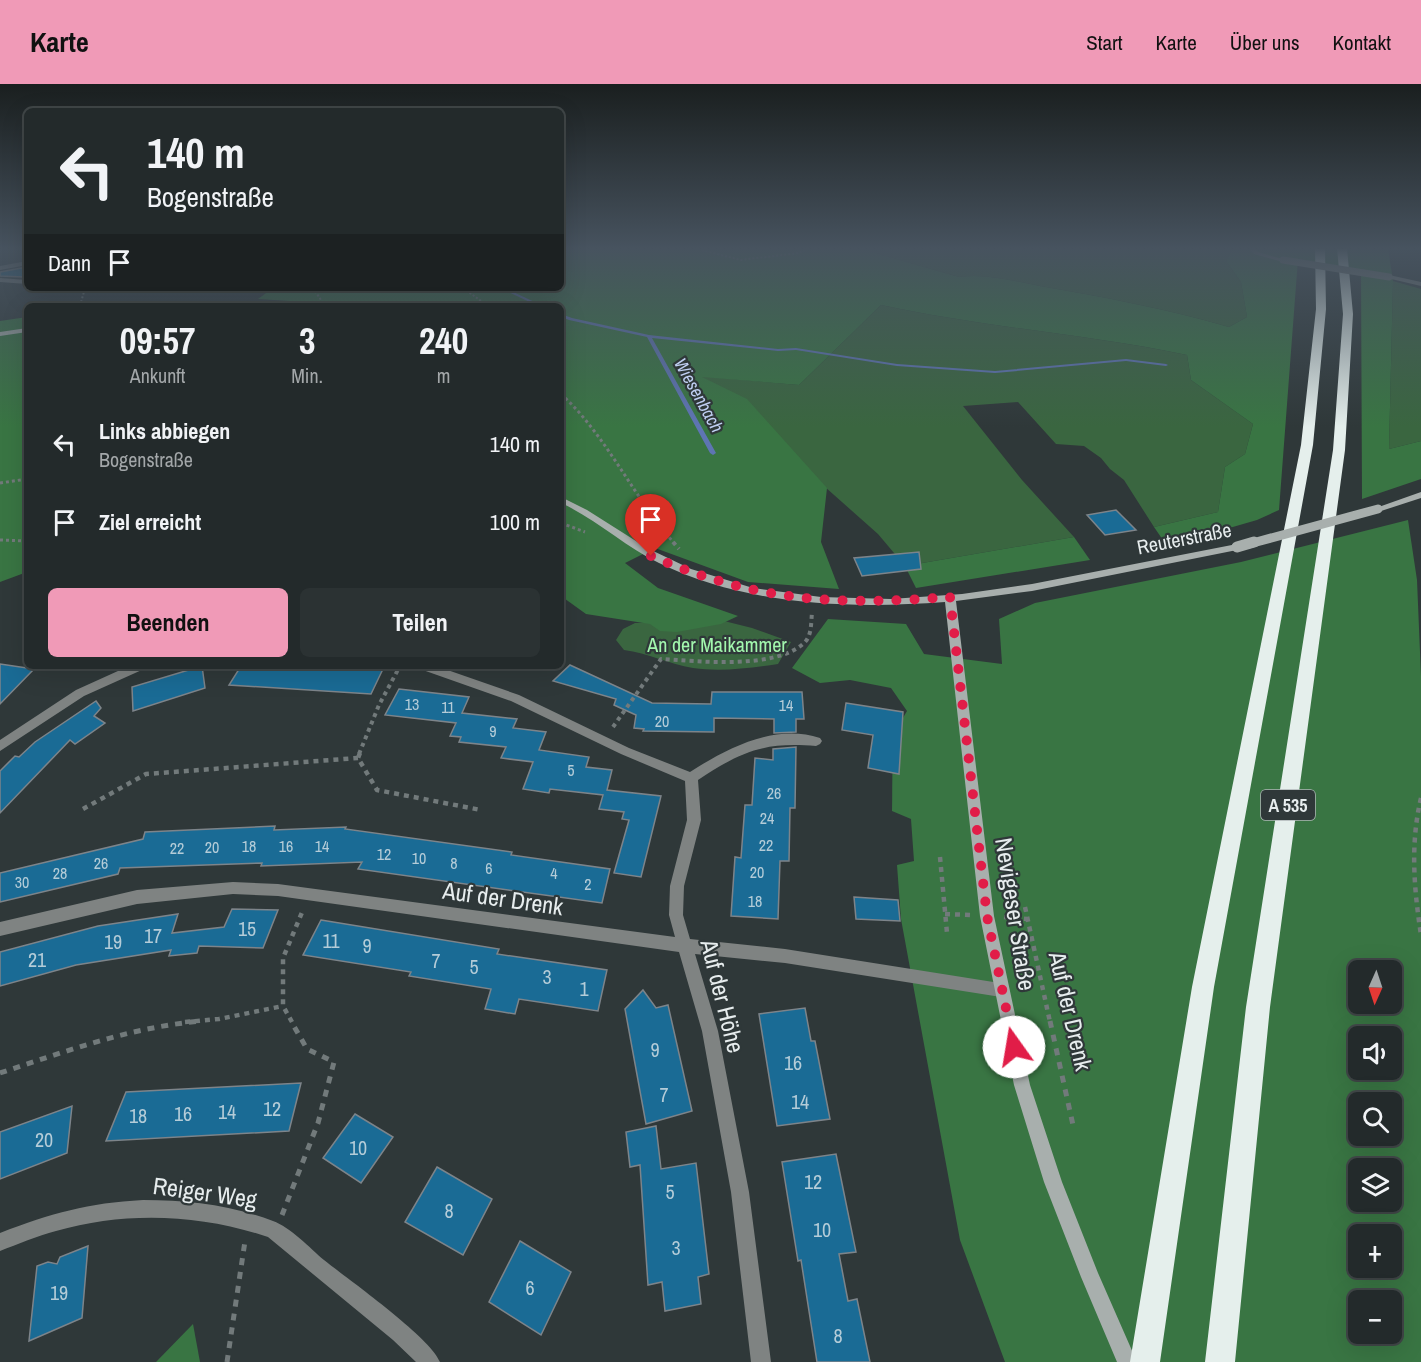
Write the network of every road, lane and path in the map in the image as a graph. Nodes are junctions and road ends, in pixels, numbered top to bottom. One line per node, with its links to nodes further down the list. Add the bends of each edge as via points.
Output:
1 (1322, 308): 44 (highway, A 535, via 1307,445 1203,987)
2 (1347, 308): 45 (highway, A 535, via 1338,450 1258,1007)
3 (24, 330): 4 (main road)
4 (0, 334)
5 (564, 397): 12 (path, via 582,414 652,518)
6 (24, 479): 7 (path)
7 (0, 483)
8 (1421, 495): 13 (main road, Reuterstraße, bridge, via 1237,547 1026,588)
9 (564, 501): 14 (main road, Reuterstraße, via 581,508 651,556 688,572 761,593)
10 (0, 540): 11 (path)
11 (24, 541)
12 (681, 550)
13 (950, 597): 14 (main road, Reuterstraße, via 884,602); 33 (main road, Nevigeser Straße, via 987,916)
14 (812, 600): 18 (path, via 811,630 794,651 750,660 661,659)
15 (133, 669): 20 (street, via 80,693)
16 (398, 669): 21 (path)
17 (432, 669): 18 (street, via 515,698)
18 (603, 741): 22 (street)
19 (816, 741): 22 (street, via 760,741 726,755)
20 (0, 746)
21 (358, 758): 24 (path, via 146,774); 25 (path, via 377,790)
22 (691, 778): 32 (street, Auf der Höhe, via 694,820 678,886 676,915)
23 (1421, 798): 31 (path, via 1414,846)
24 (83, 809)
25 (482, 810)
26 (940, 857): 30 (path)
27 (310, 893): 29 (street, Auf der Drenk, via 233,888 147,896); 32 (street, Auf der Drenk); 34 (path, via 283,958)
28 (1025, 908): 36 (path, Auf der Drenk)
29 (0, 929)
30 (947, 933)
31 (1421, 935)
32 (686, 945): 33 (street, Auf der Drenk); 42 (street, Auf der Höhe, via 710,1032 740,1192)
33 (1001, 989): 43 (main road, Nevigeser Straße, via 1022,1084 1046,1161)
34 (283, 1006): 35 (path, via 111,1036); 38 (path, via 307,1049 334,1062 318,1123 288,1204)
35 (0, 1073)
36 (1073, 1125)
37 (248, 1221): 38 (street, Reiger Weg); 39 (street, Reiger Weg, via 142,1208 64,1219); 40 (path)
38 (273, 1230): 41 (street, Reiger Weg)
39 (0, 1242)
40 (228, 1362)
41 (430, 1362)
42 (761, 1362)
43 (1127, 1362)
44 (1145, 1362)
45 (1220, 1362)

